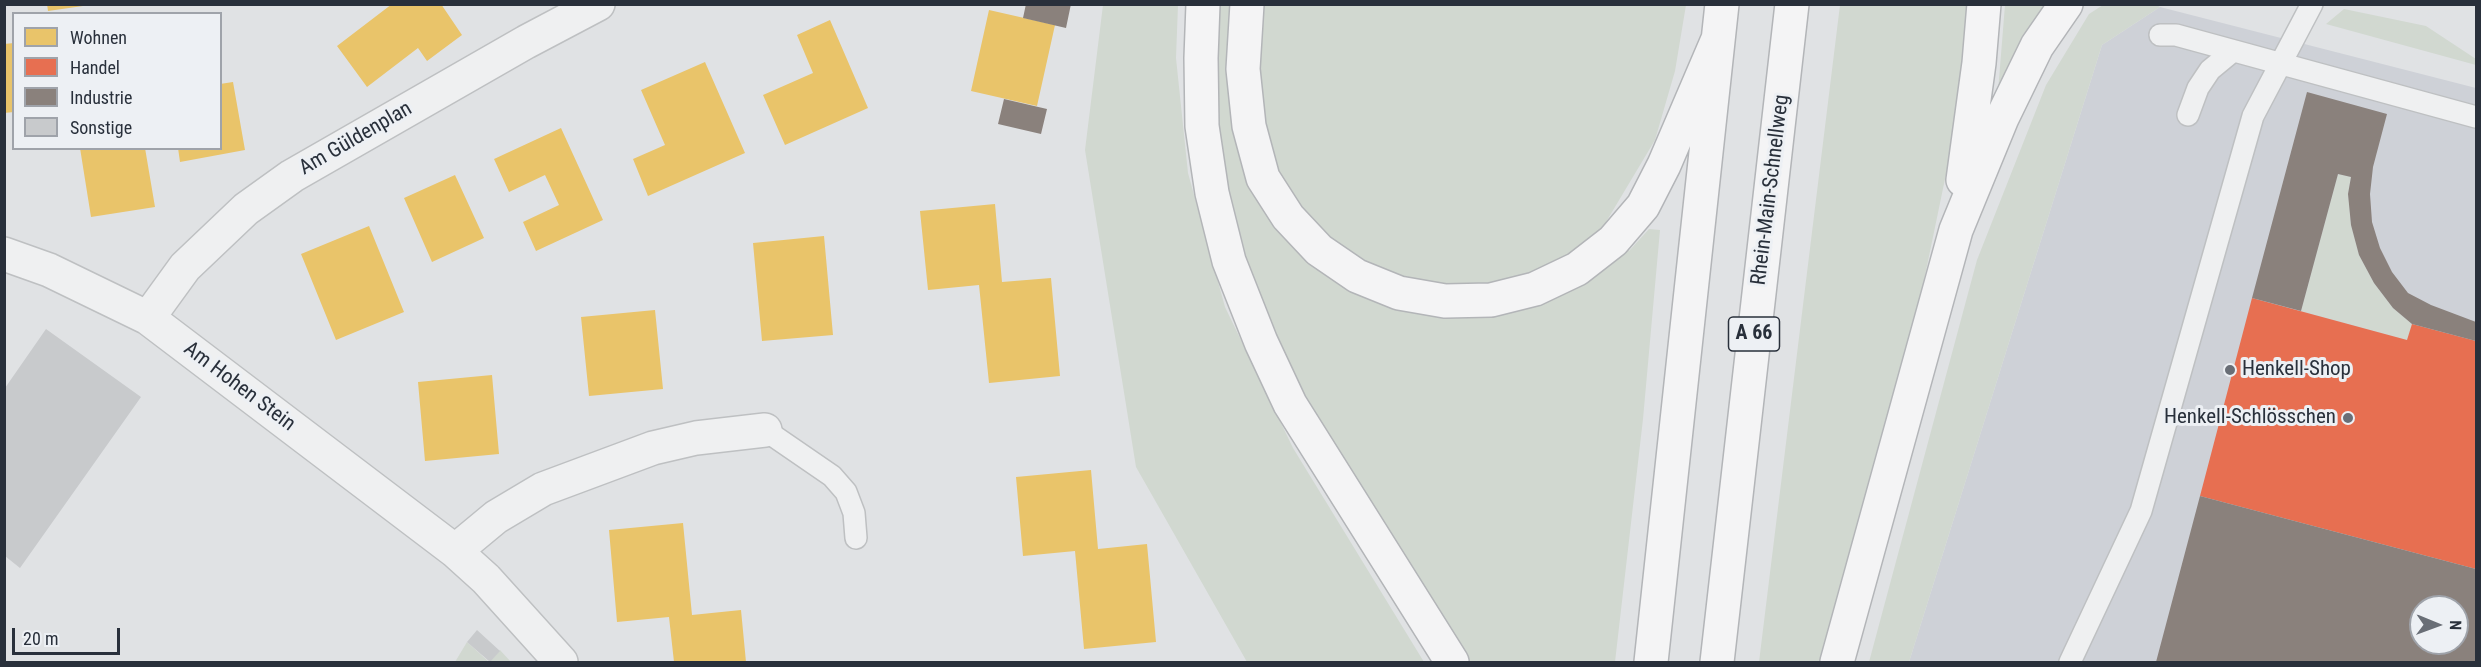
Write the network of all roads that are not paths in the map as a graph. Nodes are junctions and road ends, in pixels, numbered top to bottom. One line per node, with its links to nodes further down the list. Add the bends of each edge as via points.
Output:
1 (598, 4): 17 (street, Am Güldenplan, via 292,176 246,209 185,267)
2 (1203, 4): 22 (highway, via 1202,126 1212,193 1229,261 1290,404)
3 (1247, 4): 10 (highway, via 1243,69 1249,126 1263,178 1288,217 1319,250 1357,276 1399,293 1445,302 1491,300 1535,289 1577,269 1613,241 1643,206 1659,176)
4 (1722, 4): 10 (highway)
5 (1792, 4): 24 (highway, Rhein-Main-Schnellweg / A 66)
6 (1984, 4): 15 (highway)
7 (2066, 4): 15 (highway, via 2027,66)
8 (2312, 4): 12 (lane)
9 (2160, 35): 11 (lane, via 2176,35)
10 (1719, 39): 23 (highway)
11 (2233, 51): 12 (lane); 13 (lane, via 2210,70)
12 (2280, 64): 14 (lane); 26 (lane, via 2253,116 2141,511)
13 (2188, 115)
14 (2476, 117)
15 (1956, 230): 25 (highway)
16 (4, 254): 17 (street, Am Hohen Stein, via 49,270)
17 (148, 318): 20 (street, Am Hohen Stein)
18 (765, 430): 19 (lane, via 832,476 846,492 854,513); 20 (street, via 696,438 653,448 543,489 496,517)
19 (856, 538)
20 (455, 551): 21 (street, Am Hohen Stein, via 486,579)
21 (561, 663)
22 (1452, 663)
23 (1651, 663)
24 (1717, 663)
25 (1837, 663)
26 (2070, 663)

